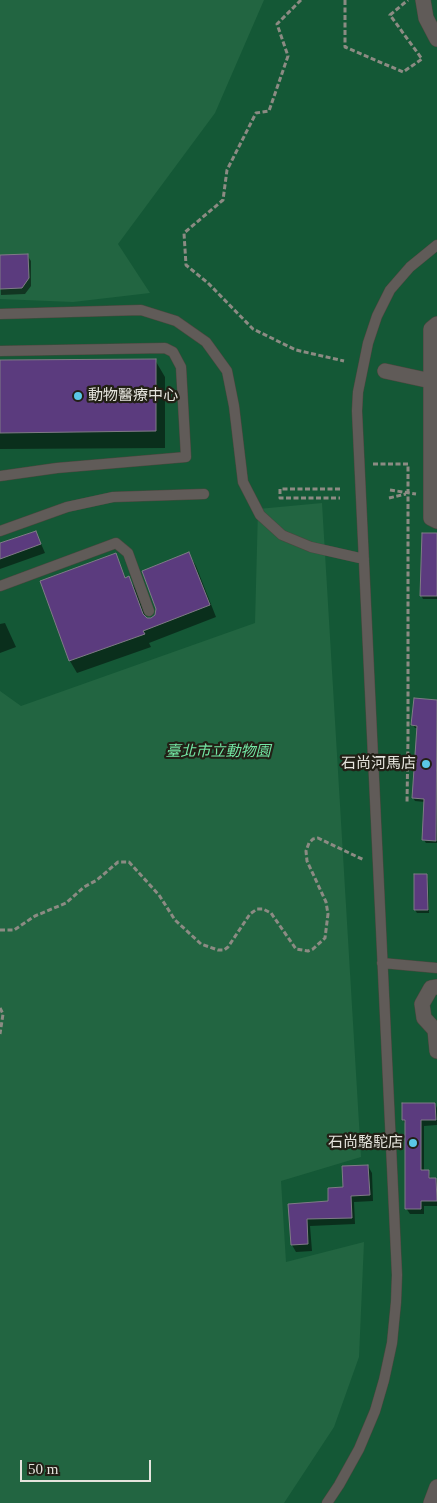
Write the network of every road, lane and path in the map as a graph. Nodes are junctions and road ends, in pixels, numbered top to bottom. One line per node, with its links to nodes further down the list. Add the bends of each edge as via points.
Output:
1 (301, 0): 10 (path, via 277,24 288,56 268,111 256,113 227,170 223,200 184,234 186,265 253,329 296,350)
2 (345, 0): 3 (path, via 345,47 403,72 422,58 390,15)
3 (409, 0)
4 (423, 0): 5 (street, via 426,18)
5 (437, 39)
6 (437, 245): 13 (lane, via 410,267 390,290 377,316 358,392)
7 (0, 314): 24 (lane, via 141,310 176,321 206,342 227,371 243,482 260,515 282,535 311,547)
8 (437, 324): 12 (street, via 431,330)
9 (0, 351): 14 (lane, via 166,348 173,352 181,367 186,457)
10 (344, 361)
11 (386, 370): 12 (street)
12 (431, 381): 19 (street)
13 (360, 464): 18 (path, via 408,464); 24 (lane)
14 (0, 476)
15 (340, 489): 20 (path, via 280,489 280,498)
16 (390, 490): 18 (path)
17 (204, 494): 23 (lane, via 113,496 68,507)
18 (408, 494): 19 (path); 21 (path); 27 (path)
19 (431, 494): 22 (street, via 431,518)
20 (340, 498)
21 (390, 498)
22 (437, 521)
23 (0, 531)
24 (364, 559): 28 (lane)
25 (0, 586): 26 (lane, via 116,543 128,553)
26 (149, 610)
27 (407, 804)
28 (378, 867): 29 (path, via 318,838 313,839 306,851 307,861 326,902 328,914 324,938 308,951 296,950 271,913 263,909 250,914 224,950 201,944 176,920 129,862 118,862 66,903 35,916 14,930); 30 (lane)
29 (0, 930)
30 (382, 962): 31 (lane); 38 (lane, via 397,1275 394,1327 375,1411 359,1449)
31 (437, 968)
32 (437, 987): 34 (street, via 431,988 422,1004 424,1018)
33 (0, 1008): 35 (path, via 3,1014)
34 (436, 1030): 36 (street)
35 (0, 1034)
36 (437, 1051)
37 (437, 1487): 39 (street)
38 (326, 1503)
39 (431, 1503)

